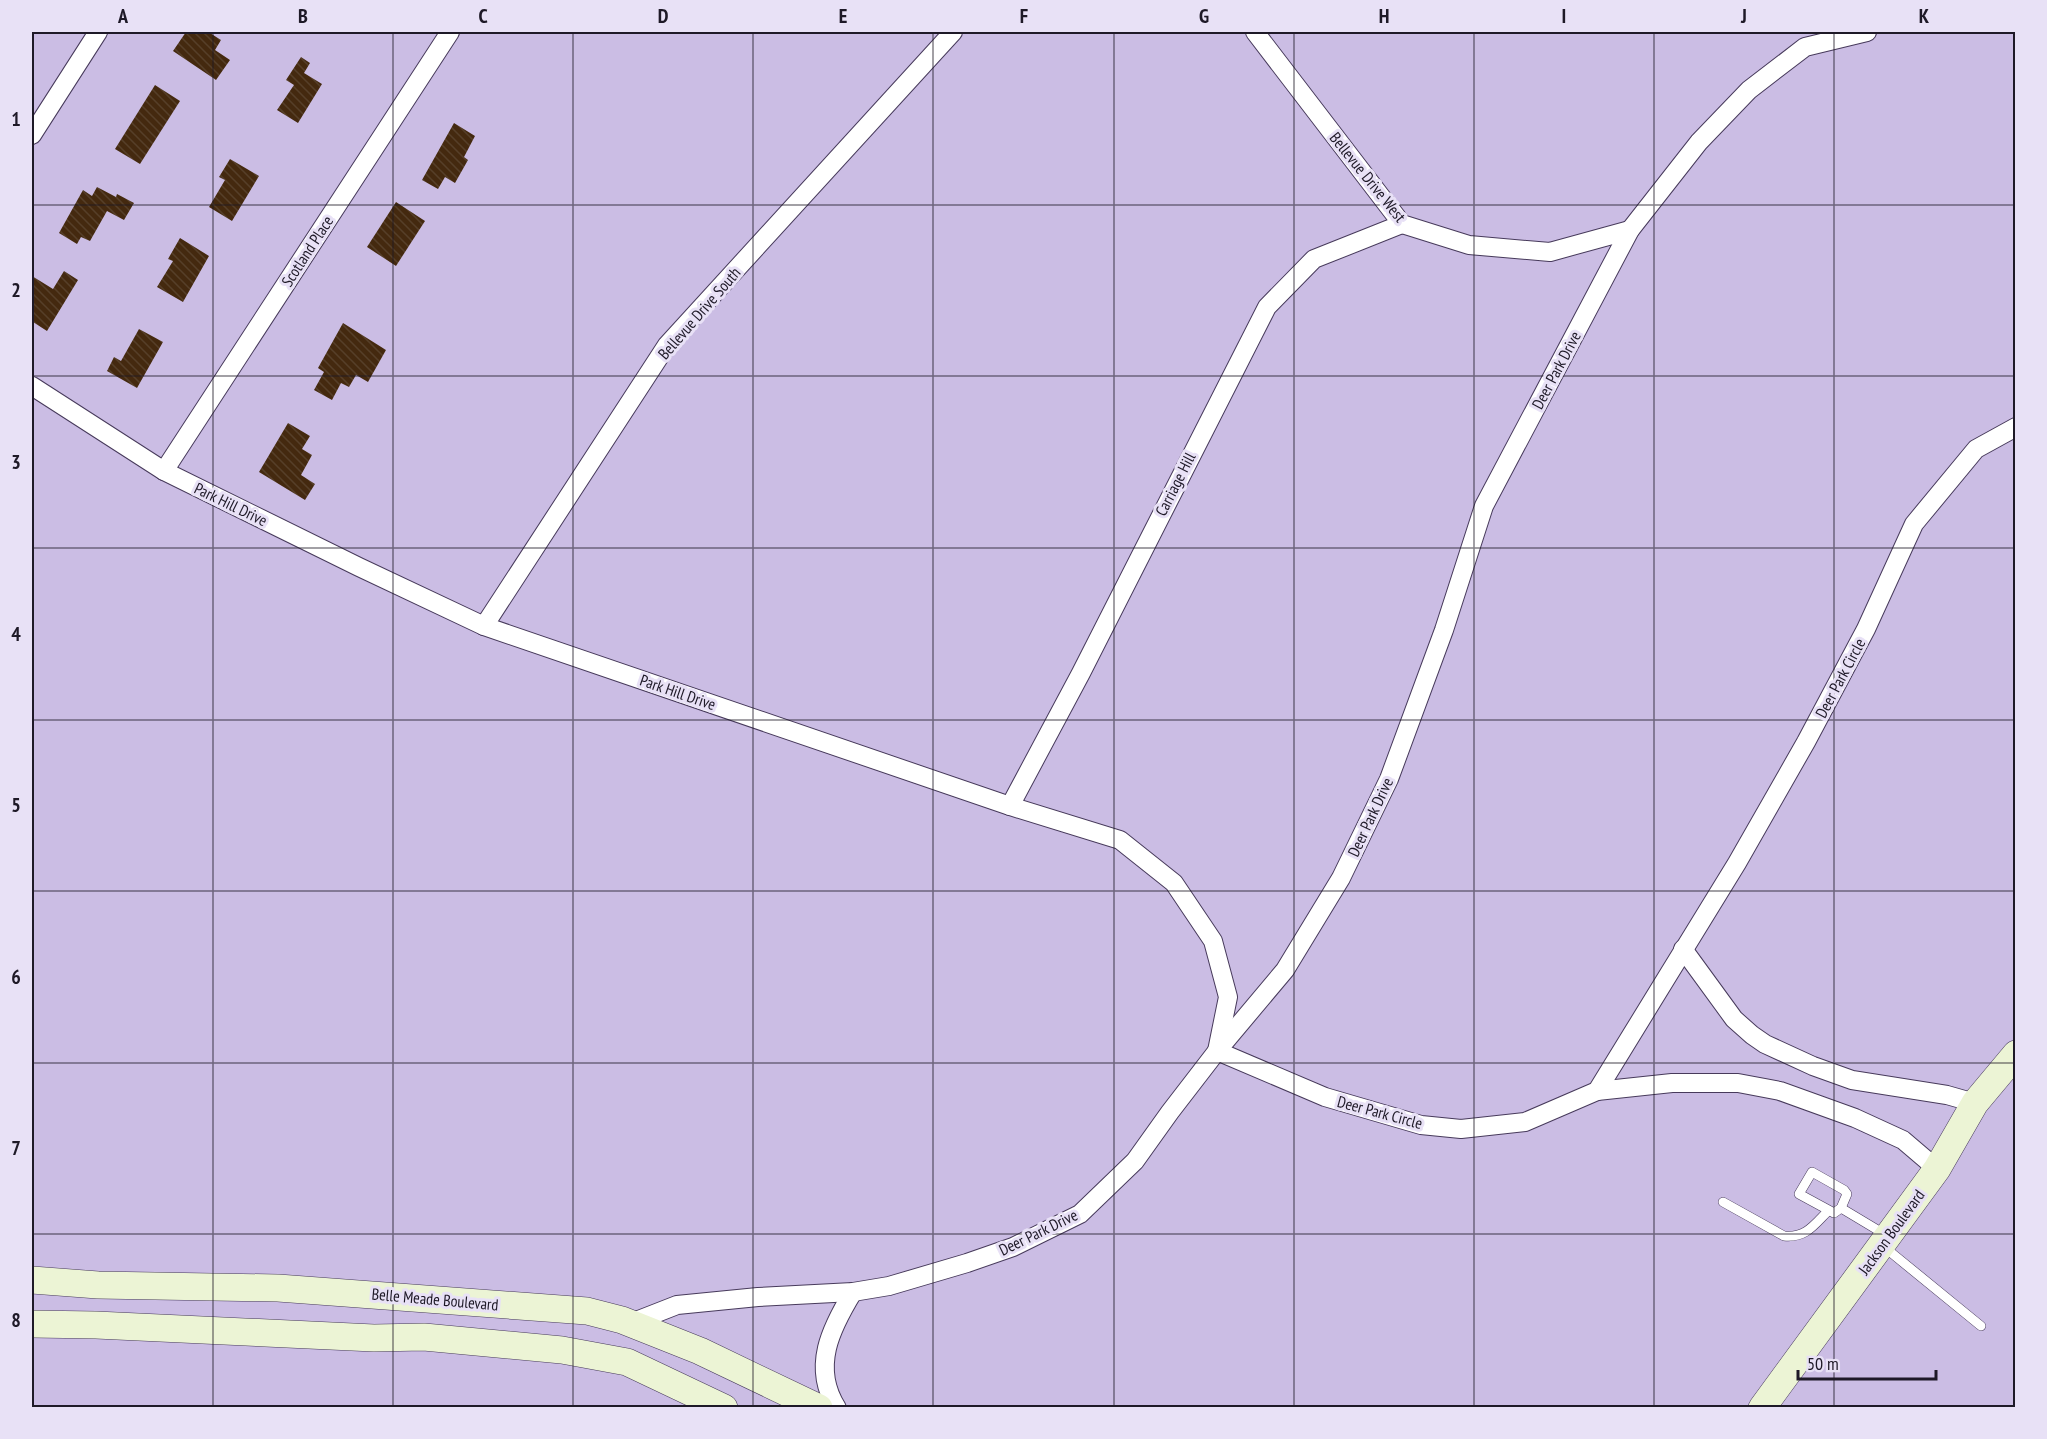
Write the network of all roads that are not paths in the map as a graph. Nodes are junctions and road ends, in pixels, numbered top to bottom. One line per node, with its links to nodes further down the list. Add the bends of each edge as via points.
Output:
1 (98, 32): 6 (street)
2 (450, 32): 11 (street, Scotland Place)
3 (953, 32): 12 (street, Bellevue Drive South, via 668,345)
4 (1255, 32): 7 (street, Bellevue Drive West)
5 (1867, 32): 8 (street, Deer Park Drive, via 1805,47 1749,90 1699,142)
6 (32, 135)
7 (1402, 224): 8 (street, Bellevue Drive West, via 1468,244 1550,252); 13 (street, Carriage Hill, via 1314,259 1267,307)
8 (1630, 230): 15 (street, Deer Park Drive, via 1484,506 1444,630 1389,778 1341,878 1285,970)
9 (32, 386): 11 (street, Park Hill Drive)
10 (2016, 427): 14 (street, Deer Park Circle, via 1976,449 1914,524 1866,629 1806,742)
11 (164, 471): 12 (street, Park Hill Drive)
12 (484, 626): 13 (street, Park Hill Drive)
13 (1010, 806): 15 (street, Park Hill Drive, via 1120,840 1174,883 1213,941 1228,997)
14 (1683, 949): 17 (street, Deer Park Circle); 18 (street, via 1734,1019 1765,1044 1852,1080)
15 (1216, 1051): 17 (street, Deer Park Circle, via 1325,1097 1421,1125 1461,1129 1526,1122); 25 (street, Deer Park Drive, via 1136,1161 1080,1214 1013,1247 967,1263 889,1286)
16 (2016, 1054): 18 (main road, Jackson Boulevard)
17 (1597, 1091): 19 (street, via 1683,1083 1738,1083 1780,1091 1903,1140)
18 (1975, 1103): 19 (main road, Jackson Boulevard)
19 (1937, 1169): 23 (main road, Jackson Boulevard)
20 (1723, 1202): 22 (lane, via 1785,1236 1796,1237 1808,1232)
21 (1841, 1208): 22 (lane, via 1834,1213); 22 (lane, via 1847,1194 1844,1190 1812,1172 1799,1194); 23 (lane)
22 (1828, 1211)
23 (1884, 1241): 28 (lane); 33 (main road, Jackson Boulevard)
24 (32, 1280): 26 (main road, Belle Meade Boulevard, via 376,1294 587,1311)
25 (853, 1292): 26 (street, Deer Park Drive, via 677,1305); 32 (street, via 828,1338 825,1359 829,1396)
26 (631, 1323): 29 (main road); 31 (main road, Belle Meade Boulevard)
27 (32, 1324): 29 (main road, via 424,1337 562,1350)
28 (1981, 1326)
29 (619, 1360): 30 (main road)
30 (724, 1407)
31 (819, 1407)
32 (837, 1407)
33 (1762, 1407)

